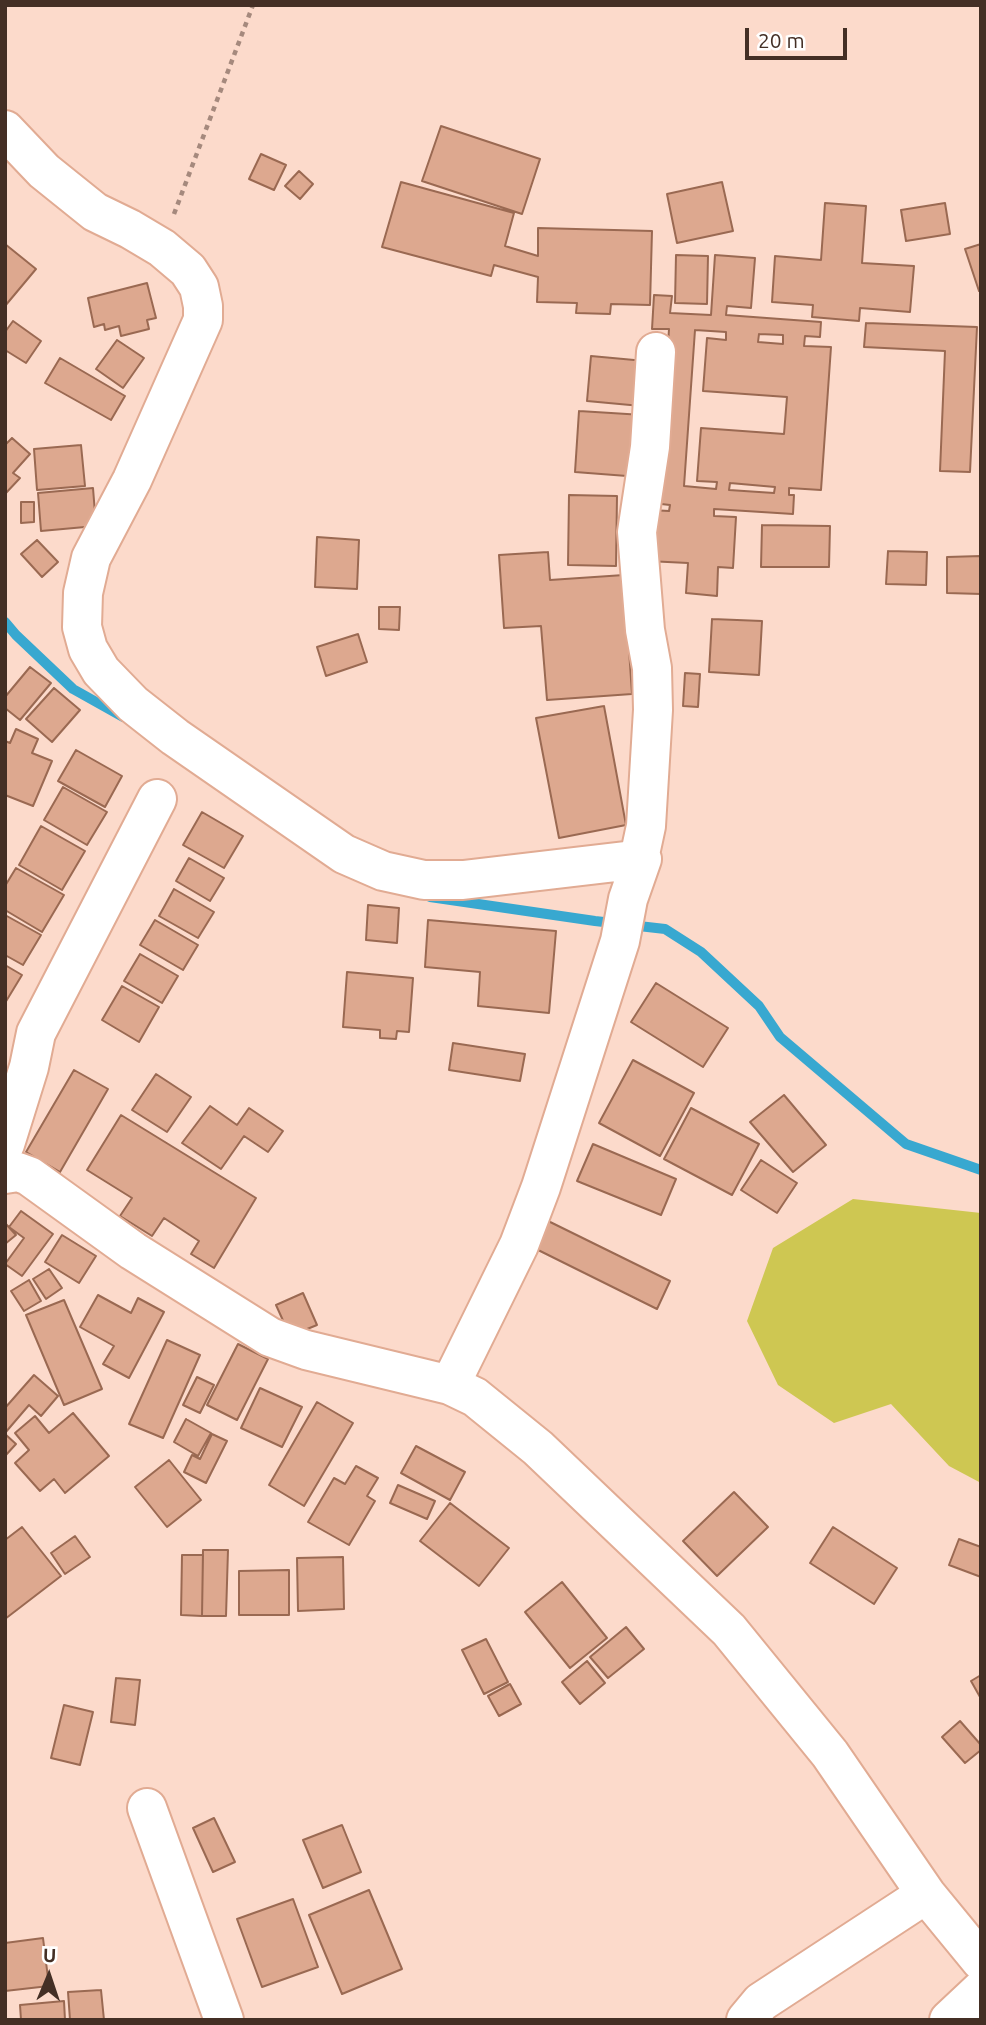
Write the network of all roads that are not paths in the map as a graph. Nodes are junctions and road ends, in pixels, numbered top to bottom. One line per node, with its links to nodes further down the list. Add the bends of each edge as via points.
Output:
1 (5, 130): 4 (street, via 44,171 95,212 162,248 188,270 199,287 203,320 132,480 91,558 82,626 88,649 102,671 133,704 175,737 344,853 383,871 424,880 464,880)
2 (656, 352): 4 (street, via 650,447 637,532 645,630 653,668)
3 (157, 799): 5 (street, via 36,1033)
4 (642, 859): 7 (street, via 541,1187 519,1245)
5 (17, 1060): 6 (street)
6 (6, 1163): 7 (street, via 133,1251 270,1337)
7 (450, 1384): 9 (street, via 475,1397 538,1448 729,1630 830,1754)
8 (147, 1808): 12 (street)
9 (926, 1895): 10 (street); 13 (street, via 761,2002)
10 (981, 1961)
11 (981, 1990): 14 (street)
12 (224, 2020)
13 (746, 2020)
14 (949, 2020)

